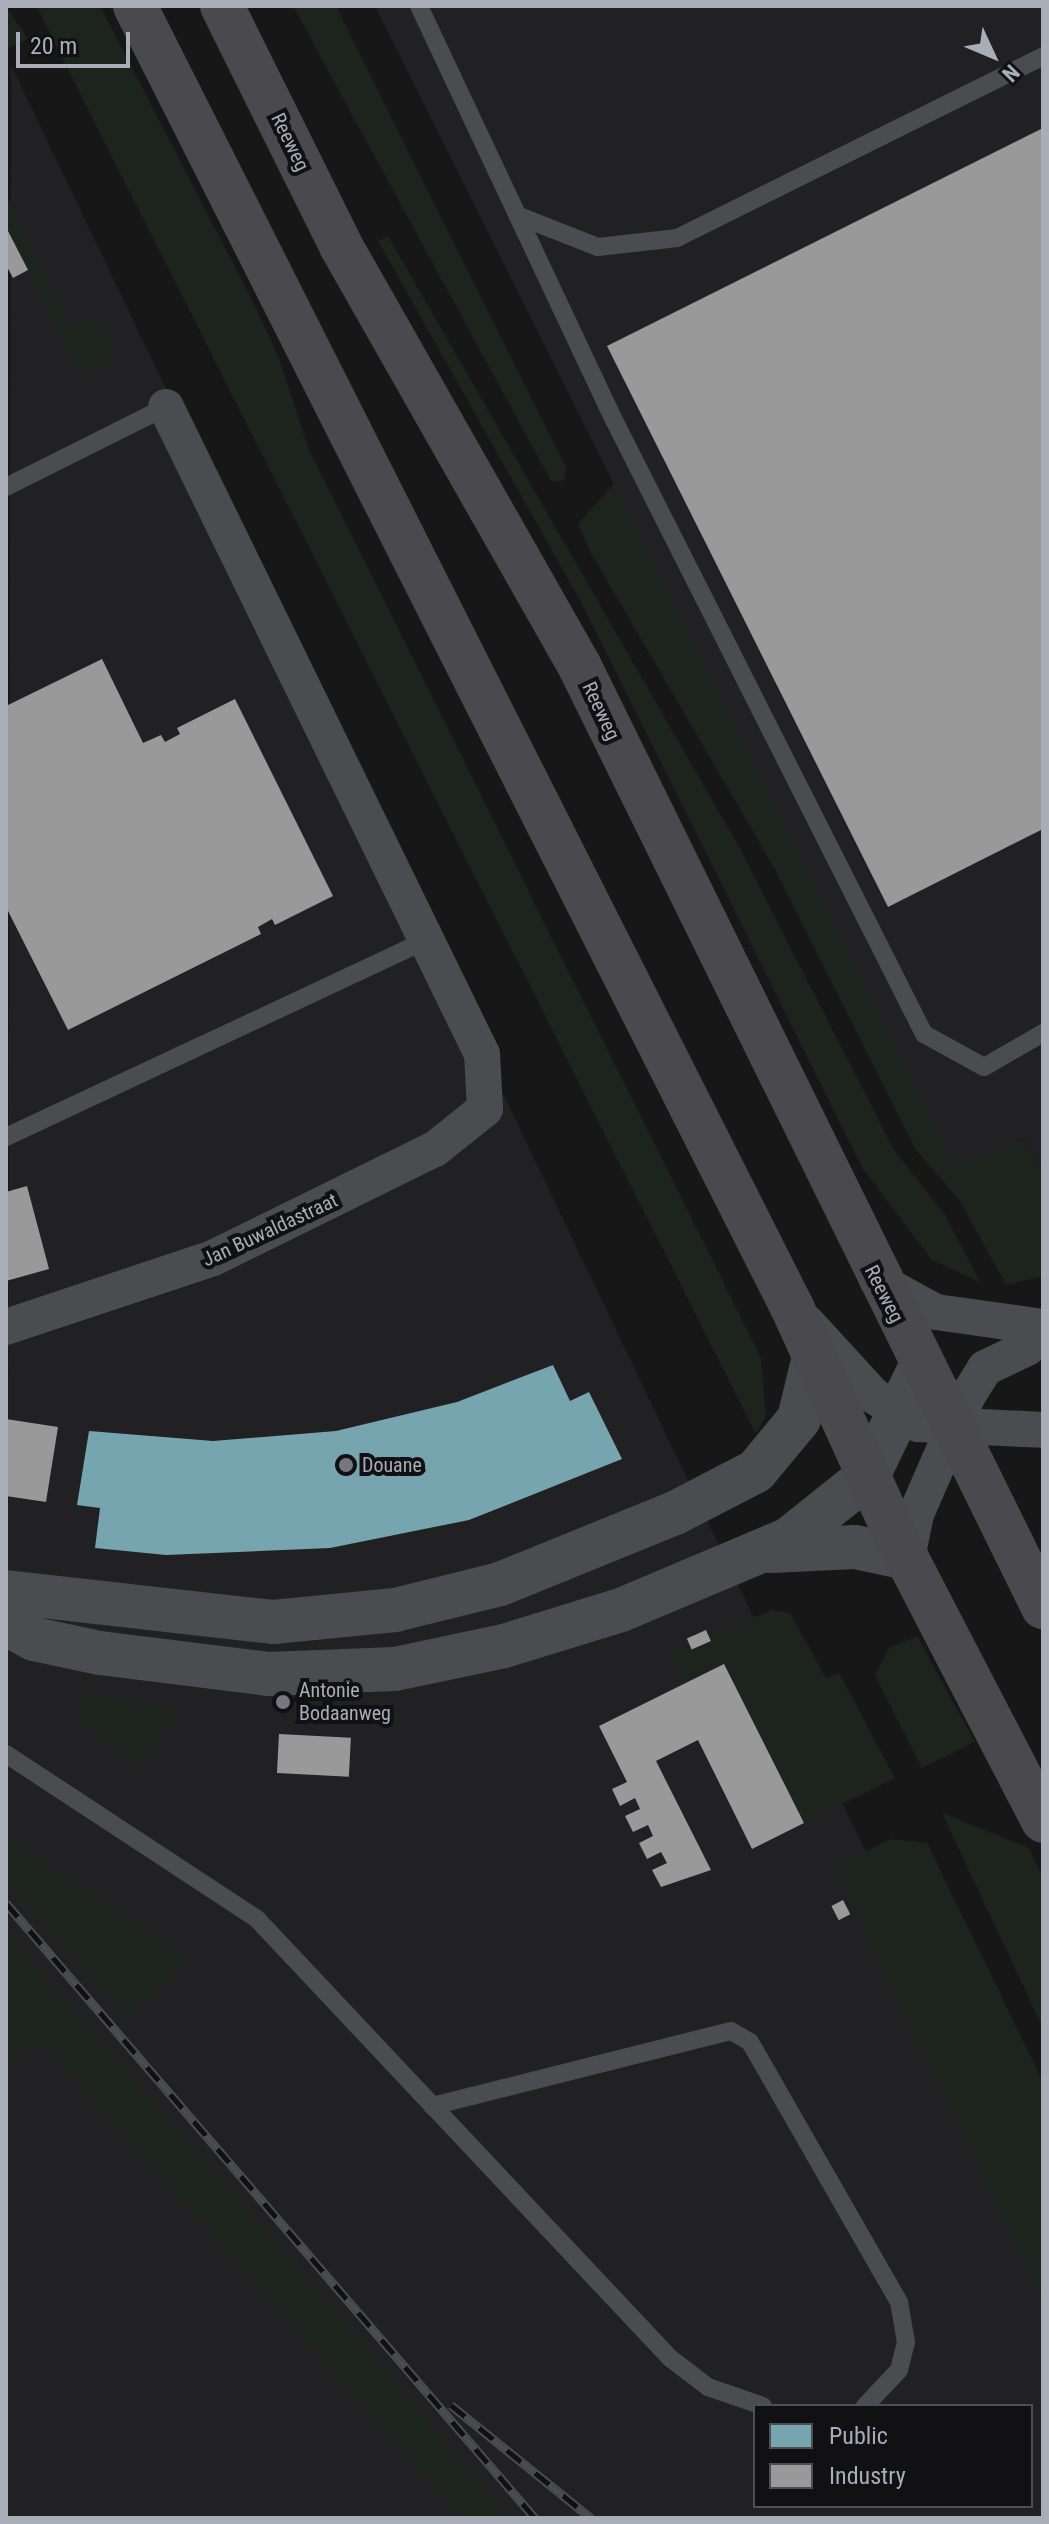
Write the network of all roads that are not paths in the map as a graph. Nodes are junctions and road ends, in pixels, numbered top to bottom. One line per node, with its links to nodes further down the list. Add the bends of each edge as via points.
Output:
1 (135, 6): 12 (main road)
2 (222, 6): 11 (main road, Reeweg, via 341,246 580,667)
3 (419, 6): 5 (lane)
4 (1043, 56): 5 (lane, via 677,238 598,247)
5 (519, 216): 9 (lane, via 924,1034 984,1067)
6 (166, 407): 7 (lane); 8 (street)
7 (6, 487)
8 (426, 940): 10 (lane); 13 (street, Jan Buwaldastraat, via 488,1075 485,1109 435,1149 170,1276)
9 (1043, 1033)
10 (6, 1137)
11 (876, 1279): 14 (street, via 936,1312); 16 (main road, Reeweg)
12 (792, 1307): 15 (main road); 17 (street, via 853,1376)
13 (6, 1327)
14 (1042, 1327): 18 (street, via 1027,1348 985,1368)
15 (814, 1357): 20 (main road); 24 (street, via 799,1419 756,1471 500,1584 395,1610 273,1622)
16 (921, 1366): 17 (street); 18 (main road, Reeweg)
17 (902, 1415): 18 (street); 20 (street)
18 (952, 1430): 19 (street); 21 (main road, Reeweg); 23 (street, via 916,1514)
19 (1032, 1431): 21 (street, via 992,1469)
20 (868, 1476): 22 (street, via 824,1514); 23 (main road)
21 (984, 1494): 25 (main road, Reeweg)
22 (761, 1552): 23 (street, via 855,1547); 26 (street, via 607,1615 395,1669 268,1674 165,1665 34,1639)
23 (907, 1558): 28 (main road)
24 (6, 1592)
25 (1043, 1607)
26 (6, 1624)
27 (6, 1754): 29 (lane, via 257,1919)
28 (1043, 1821)
29 (432, 2106): 30 (lane, via 670,2358 708,2387); 31 (lane, via 731,2031 750,2042 899,2302 906,2342 899,2370)
30 (757, 2404)
31 (867, 2404)

